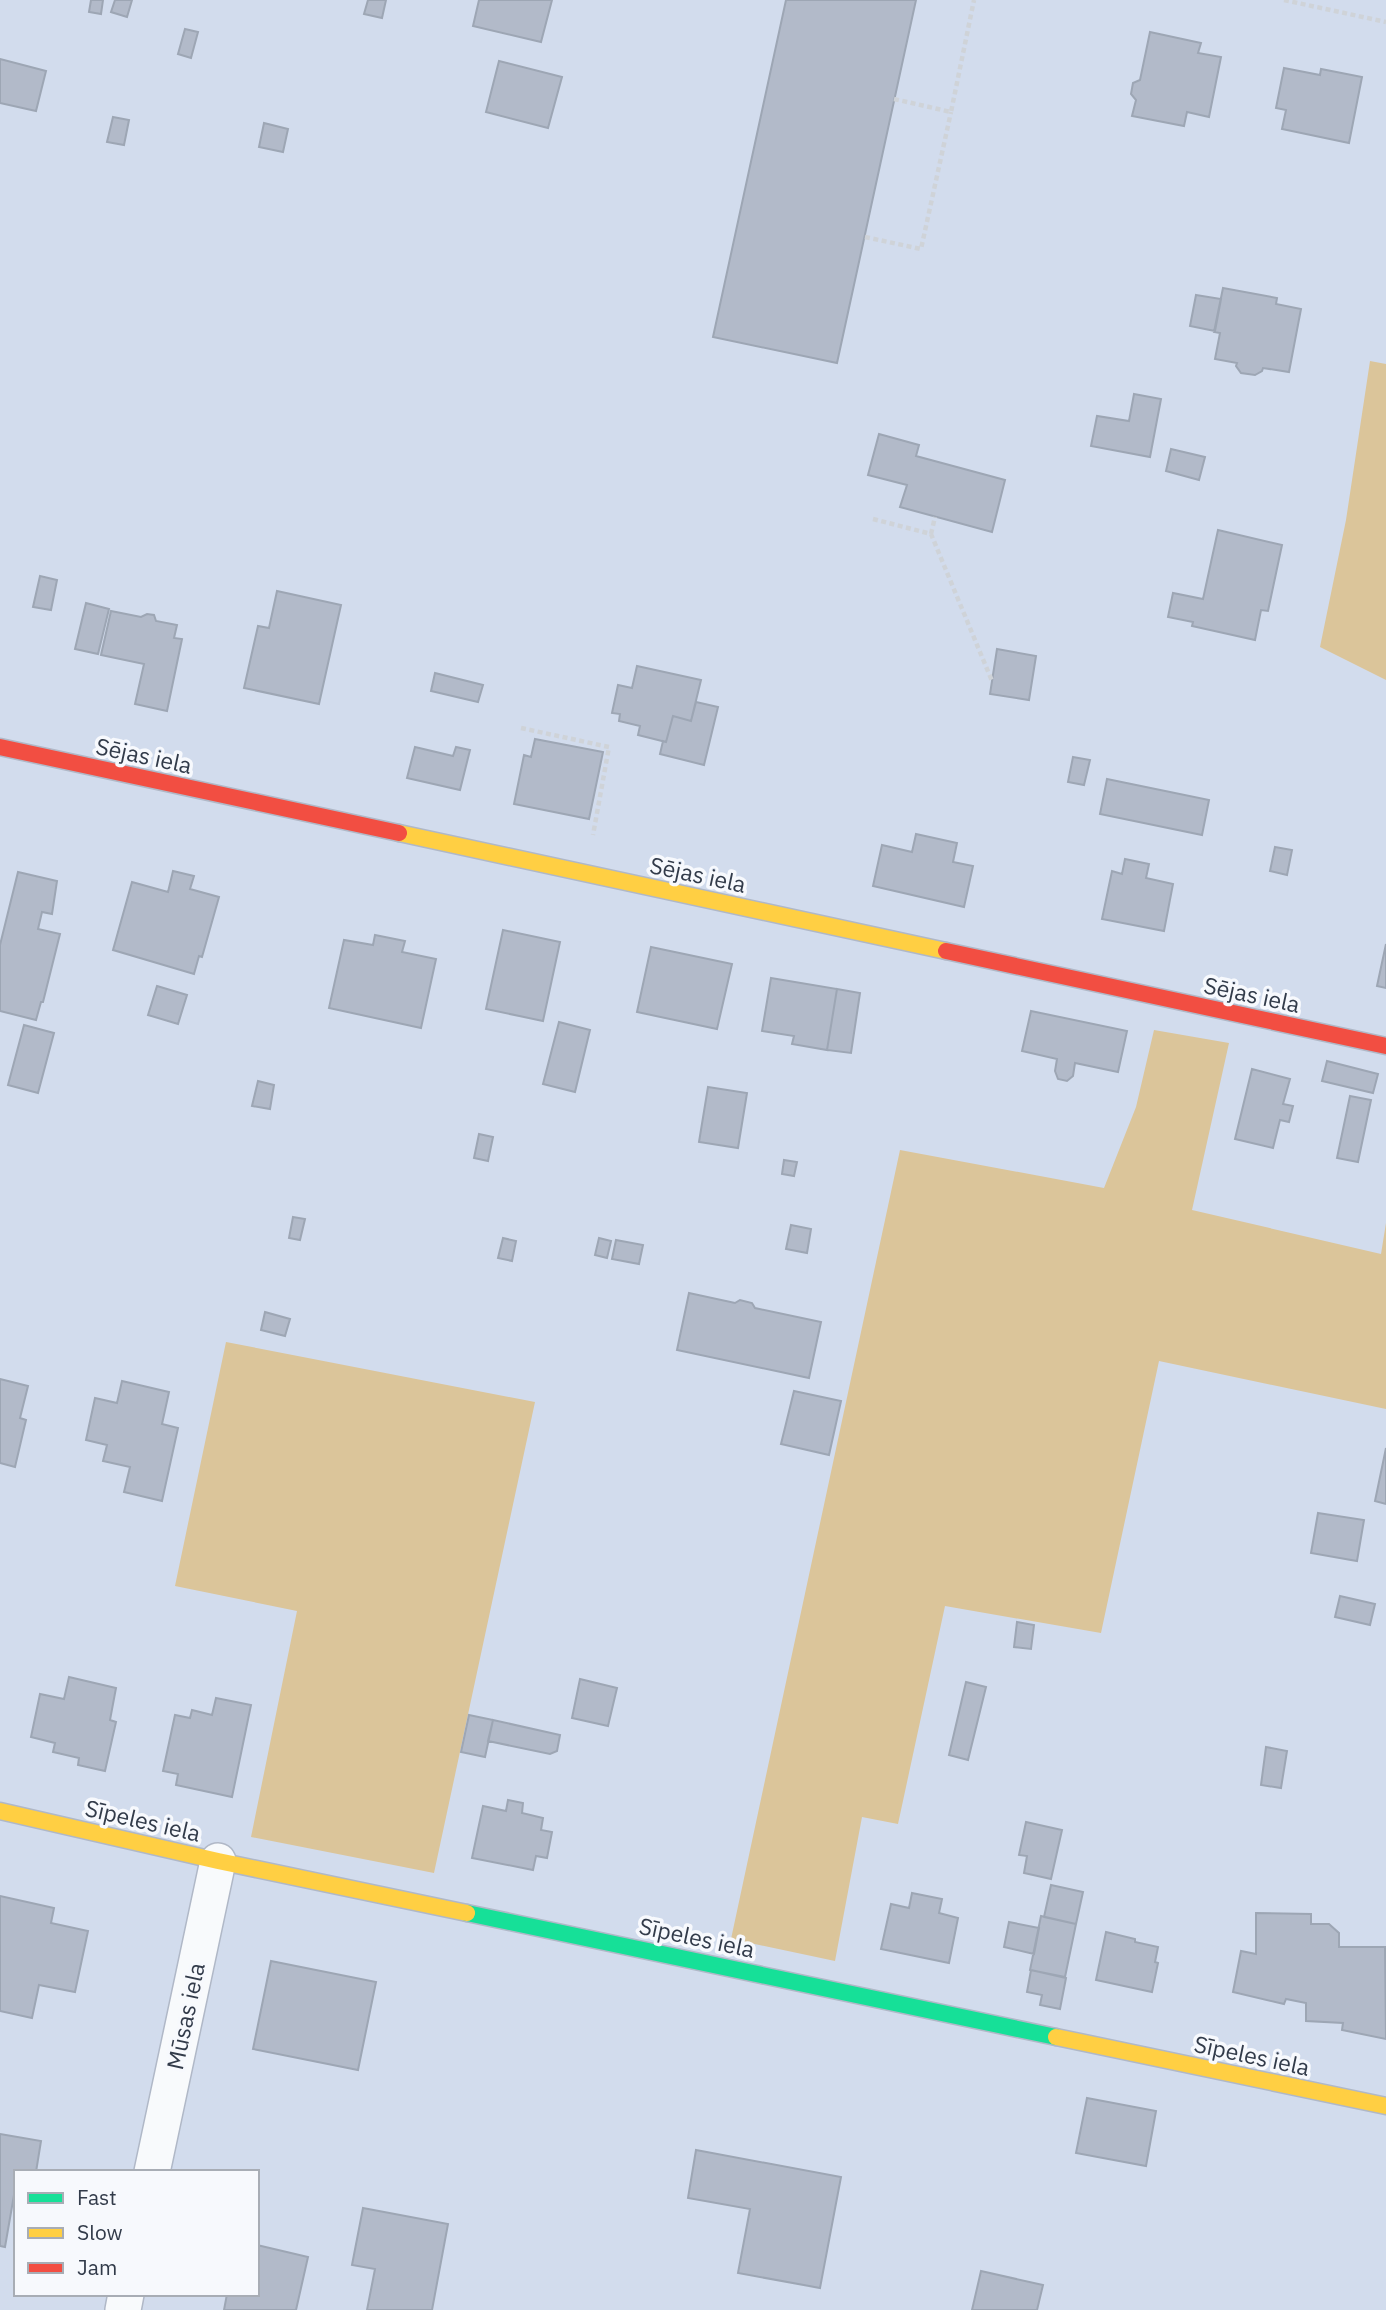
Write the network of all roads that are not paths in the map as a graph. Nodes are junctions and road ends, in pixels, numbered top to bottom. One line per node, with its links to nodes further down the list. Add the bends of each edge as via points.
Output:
1 (0, 747): 2 (street, Sējas iela)
2 (1386, 1046)
3 (0, 1811): 4 (street, Sīpeles iela)
4 (218, 1861): 5 (street, Sīpeles iela); 6 (street, Mūsas iela)
5 (1386, 2106)
6 (152, 2170)

